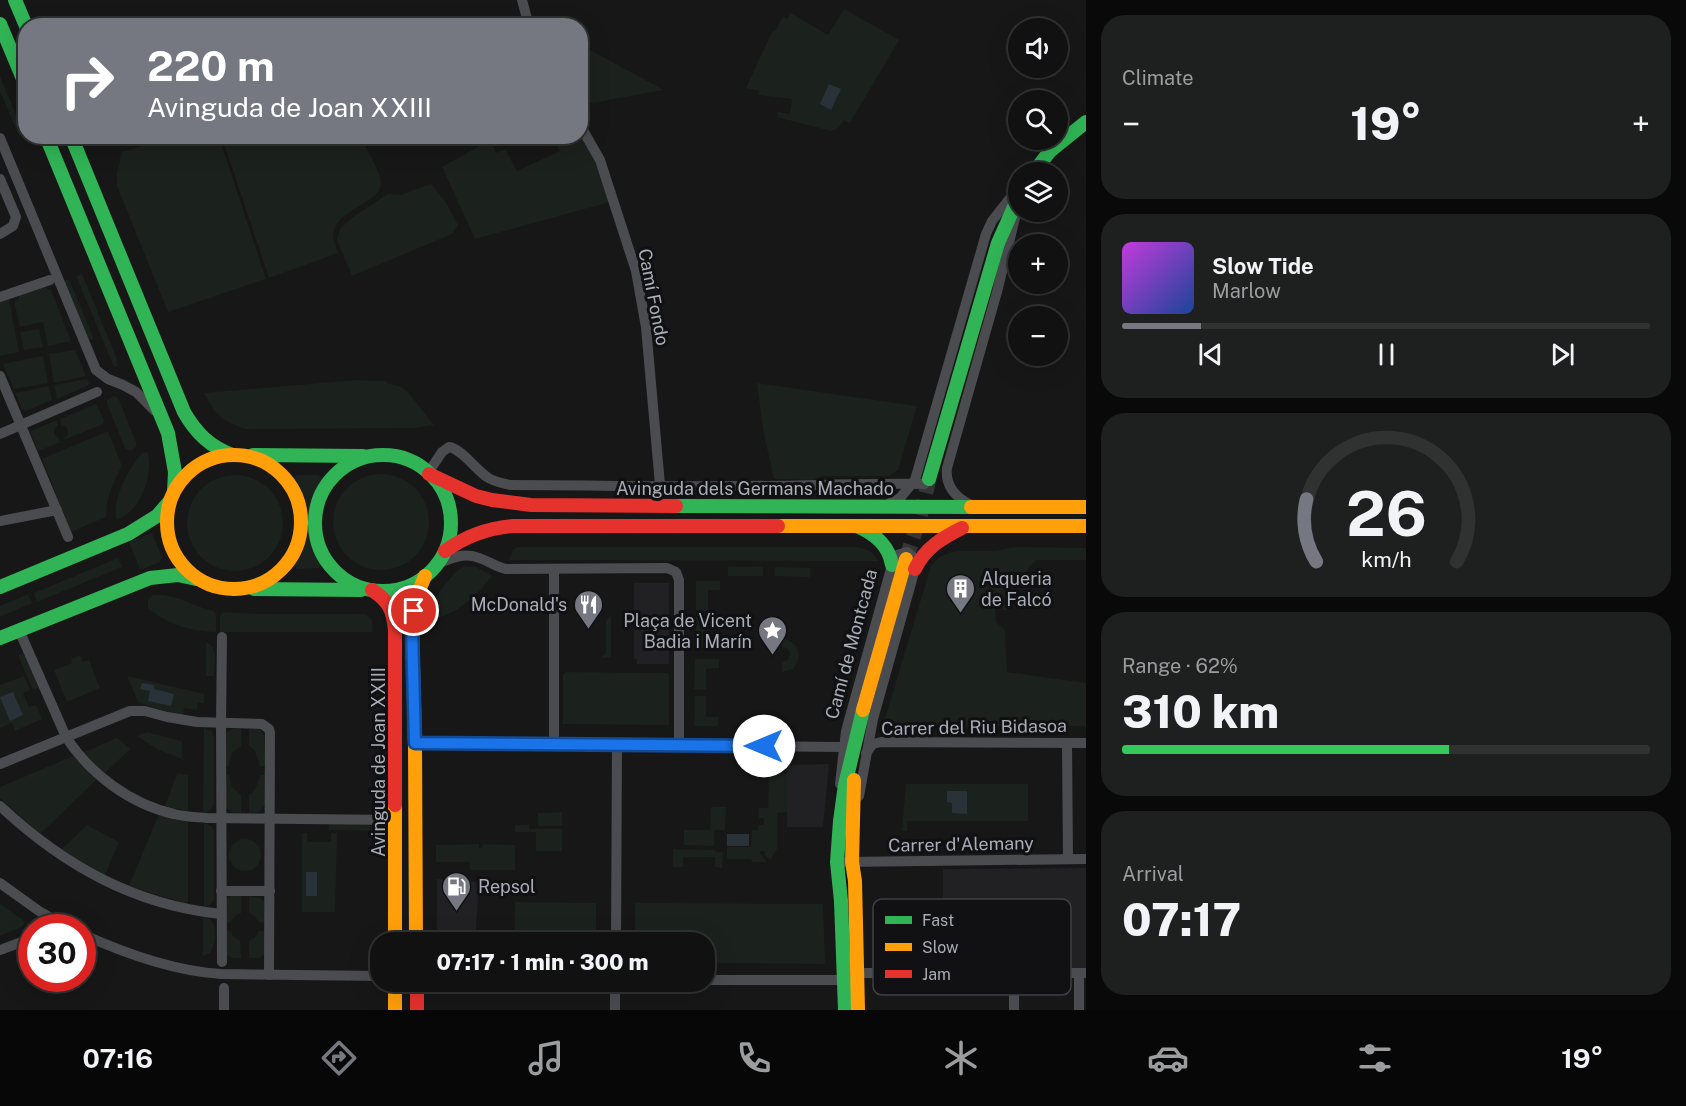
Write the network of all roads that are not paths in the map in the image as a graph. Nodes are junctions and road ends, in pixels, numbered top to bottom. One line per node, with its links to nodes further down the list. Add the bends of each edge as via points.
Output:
1 (15, 0): 3 (main road)
2 (522, 0): 4 (street)
3 (23, 18)
4 (527, 18)
5 (0, 24): 6 (main road)
6 (18, 67)
7 (1086, 122): 12 (main road)
8 (0, 138): 13 (street)
9 (588, 139): 35 (street, Camí Fondo, via 600,160 636,271 646,327)
10 (49, 144): 25 (main road)
11 (74, 144): 28 (main road, via 189,422 210,445)
12 (1042, 162)
13 (5, 164): 17 (street)
14 (0, 179): 19 (street, via 16,217 13,226)
15 (1008, 199): 32 (street, via 986,234)
16 (1008, 220): 32 (main road)
17 (35, 222): 19 (street); 25 (street, via 96,370 136,392)
18 (1014, 222): 30 (street)
19 (0, 234)
20 (50, 280): 21 (street)
21 (0, 297)
22 (0, 376): 24 (street)
23 (97, 392): 26 (street)
24 (4, 398): 26 (street)
25 (162, 419): 37 (main road, via 175,472)
26 (21, 425): 27 (street); 41 (street)
27 (0, 434)
28 (236, 455): 29 (main road); 37 (main road, via 205,461 182,479); 55 (main road, via 264,462 285,478 298,501 302,527 295,552 279,573)
29 (388, 456): 31 (main road, via 409,461); 56 (main road, via 356,461 336,474 322,492 315,514 316,537 331,567 349,582)
30 (947, 468): 32 (street, via 938,483); 39 (street, via 949,487)
31 (429, 474): 35 (street, via 449,447 459,450 488,478 510,485); 38 (main road, Avinguda dels Germans Machado, via 476,496 521,505); 47 (main road, via 442,490 450,513)
32 (924, 477): 34 (street)
33 (894, 484): 34 (street); 35 (street); 36 (street, via 903,488)
34 (912, 484): 36 (street)
35 (660, 485)
36 (903, 495): 38 (street)
37 (172, 496): 53 (main road, via 166,526 172,548); 54 (main road, via 157,516 128,534)
38 (880, 507): 39 (main road, Avinguda dels Germans Machado)
39 (975, 507): 40 (main road, Avinguda dels Germans Machado)
40 (1086, 507)
41 (57, 510): 42 (street); 46 (street)
42 (0, 521)
43 (856, 526): 44 (main road, Avinguda dels Germans Machado); 47 (main road, Avinguda dels Germans Machado, via 503,526 463,538); 50 (main road, via 884,544)
44 (968, 526): 45 (main road, Avinguda dels Germans Machado); 49 (main road, via 943,537)
45 (1086, 526)
46 (68, 537)
47 (445, 550): 48 (main road)
48 (437, 564): 51 (street, via 471,555 506,569); 52 (main road)
49 (911, 564): 50 (street, Camí de Montcada, via 914,558 907,552 897,555); 68 (main road, Camí de Montcada, via 860,722)
50 (892, 565): 68 (street, Camí de Montcada, via 846,731)
51 (554, 569): 65 (street); 67 (street, via 667,568 676,572)
52 (425, 576): 56 (main road, via 404,588); 62 (main road, Avinguda de Joan XXIII, via 412,626)
53 (196, 579): 55 (main road, via 227,590); 57 (main road, via 178,575 150,578)
54 (0, 587)
55 (243, 589): 56 (main road)
56 (371, 590): 73 (main road, Avinguda de Joan XXIII, via 383,597 395,627)
57 (19, 630): 59 (main road); 61 (street)
58 (222, 637): 60 (street)
59 (0, 638)
60 (221, 723): 61 (street, via 180,720 137,710); 71 (street); 72 (street, via 262,724 268,729)
61 (66, 736): 69 (street); 71 (street, via 92,770 131,797 177,815)
62 (415, 743): 65 (street, Carrer del Riu Bidasoa); 84 (main road, Avinguda de Joan XXIII)
63 (1067, 743): 64 (street, Carrer del Riu Bidasoa); 68 (street, Carrer del Riu Bidasoa, via 881,742); 74 (street)
64 (1086, 743)
65 (554, 745): 66 (street, Carrer del Riu Bidasoa)
66 (617, 745): 67 (street, Carrer del Riu Bidasoa); 85 (street)
67 (679, 745): 68 (street, Carrer del Riu Bidasoa)
68 (855, 749): 76 (main road, Camí de Montcada, via 845,785); 77 (main road, Camí de Montcada)
69 (0, 764)
70 (0, 806): 82 (street, via 41,842 99,878 159,902)
71 (221, 818): 72 (street); 79 (street)
72 (271, 818): 73 (street); 80 (street)
73 (396, 820): 83 (main road, Avinguda de Joan XXIII)
74 (1068, 859): 75 (street, Carrer d'Alemany); 77 (street, Carrer d'Alemany)
75 (1086, 859)
76 (837, 862): 77 (street, Carrer d'Alemany); 93 (main road, Camí de Montcada)
77 (852, 862): 93 (main road, Camí de Montcada)
78 (0, 883): 81 (street)
79 (221, 891): 80 (street); 82 (street)
80 (270, 891): 91 (street)
81 (44, 914)
82 (221, 914): 89 (street)
83 (395, 932)
84 (416, 932)
85 (616, 932)
86 (96, 940): 91 (street, via 175,967)
87 (18, 943): 88 (street)
88 (0, 950)
89 (222, 962)
90 (1083, 973): 106 (street)
91 (269, 975): 92 (street)
92 (370, 976)
93 (853, 976): 94 (street); 95 (street); 104 (main road, Camí de Montcada); 105 (main road, Camí de Montcada)
94 (873, 976)
95 (715, 980)
96 (225, 988): 100 (street)
97 (395, 992): 101 (main road)
98 (417, 992): 102 (main road)
99 (615, 992): 103 (street)
100 (224, 1010)
101 (395, 1010)
102 (417, 1010)
103 (615, 1010)
104 (845, 1010)
105 (858, 1010)
106 (1079, 1010)

